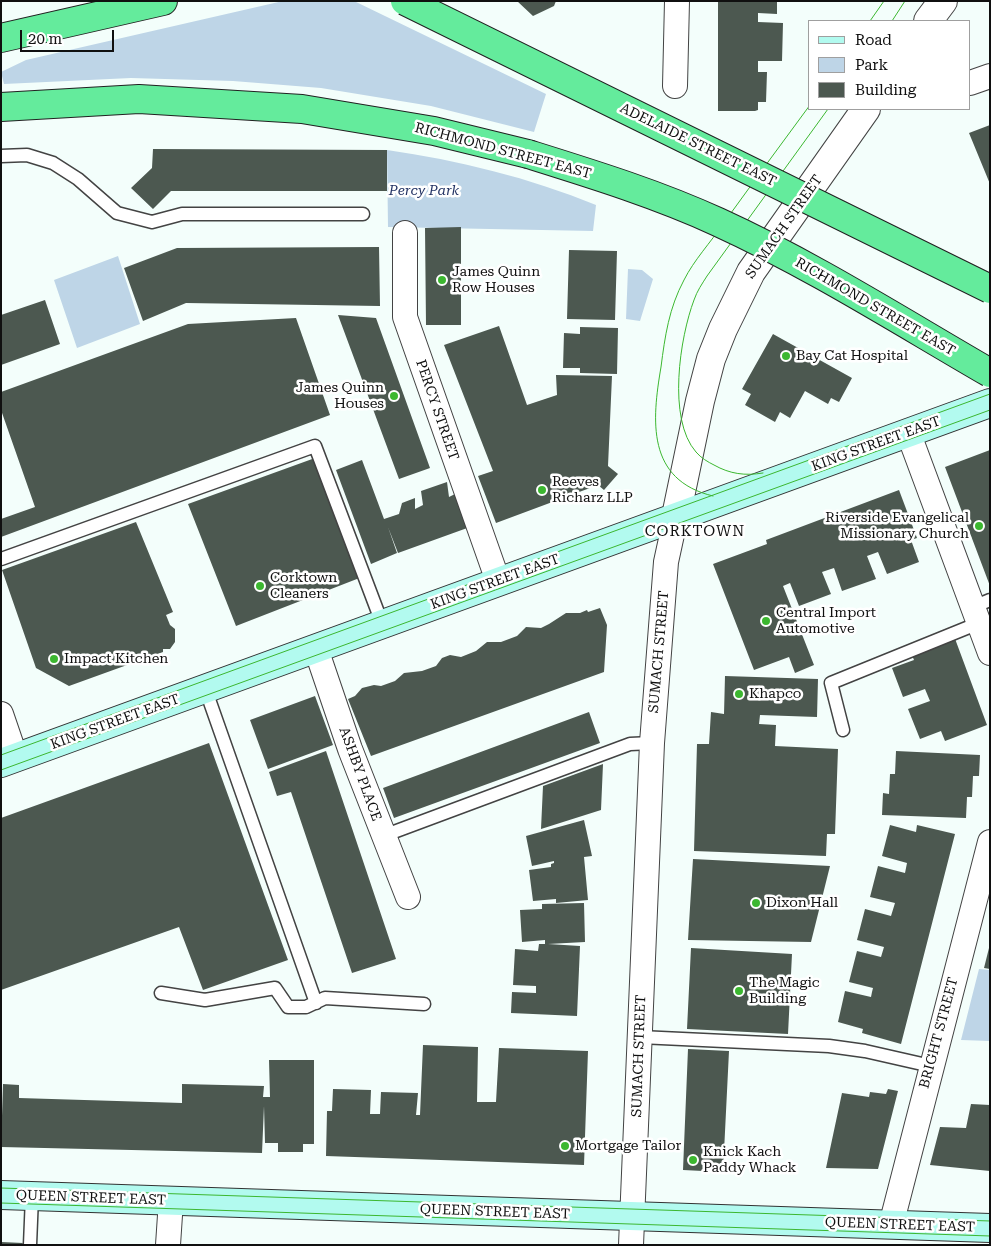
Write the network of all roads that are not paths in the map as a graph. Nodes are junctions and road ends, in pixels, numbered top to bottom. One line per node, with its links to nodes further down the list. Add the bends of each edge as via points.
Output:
1 (163, 1): 6 (highway)
2 (405, 1): 15 (highway, ADELAIDE STREET EAST, bridge)
3 (677, 1): 9 (street)
4 (943, 1): 5 (street)
5 (929, 20)
6 (1, 38)
7 (990, 76): 8 (street)
8 (971, 84)
9 (675, 86)
10 (1, 107): 16 (highway, RICHMOND STREET EAST, bridge, via 139,98 302,109 434,131 528,154 600,176 716,221 767,246)
11 (865, 110): 19 (street, SUMACH STREET, via 751,272 723,329 700,402)
12 (1, 156): 13 (lane, via 27,155 53,163 78,179 117,213 152,222 182,214)
13 (363, 214)
14 (405, 233): 21 (street, PERCY STREET, via 405,317)
15 (990, 289)
16 (990, 373)
17 (990, 403): 18 (main road, KING STREET EAST)
18 (908, 432): 19 (main road, KING STREET EAST); 22 (street)
19 (676, 516): 21 (main road, KING STREET EAST); 29 (street, SUMACH STREET, via 666,562)
20 (1, 559): 23 (lane, via 315,446)
21 (498, 581): 23 (main road, KING STREET EAST)
22 (980, 610): 25 (street); 28 (lane, via 831,683)
23 (382, 623): 24 (main road, KING STREET EAST)
24 (316, 649): 26 (main road, KING STREET EAST); 31 (street, ASHBY PLACE)
25 (990, 653)
26 (206, 688): 30 (main road, KING STREET EAST); 35 (lane)
27 (1, 714): 30 (street)
28 (843, 730)
29 (652, 743): 31 (lane, via 630,744); 37 (street, SUMACH STREET)
30 (9, 760)
31 (383, 836): 33 (street, ASHBY PLACE)
32 (990, 842): 38 (street, BRIGHT STREET)
33 (408, 898)
34 (161, 993): 35 (lane, via 205,1000 275,988 288,1007 306,1007)
35 (316, 1003): 36 (lane, via 325,998)
36 (424, 1004)
37 (640, 1037): 38 (lane, via 829,1046); 42 (street, SUMACH STREET)
38 (930, 1066): 43 (street, BRIGHT STREET)
39 (1, 1195): 40 (main road, QUEEN STREET EAST)
40 (32, 1196): 41 (main road, QUEEN STREET EAST); 46 (lane)
41 (171, 1200): 42 (main road, QUEEN STREET EAST); 47 (street)
42 (633, 1217): 43 (main road, QUEEN STREET EAST); 48 (street, SUMACH STREET)
43 (890, 1225): 45 (main road, QUEEN STREET EAST)
44 (990, 1228): 45 (main road, QUEEN STREET EAST)
45 (961, 1236)
46 (30, 1245)
47 (168, 1245)
48 (631, 1245)

